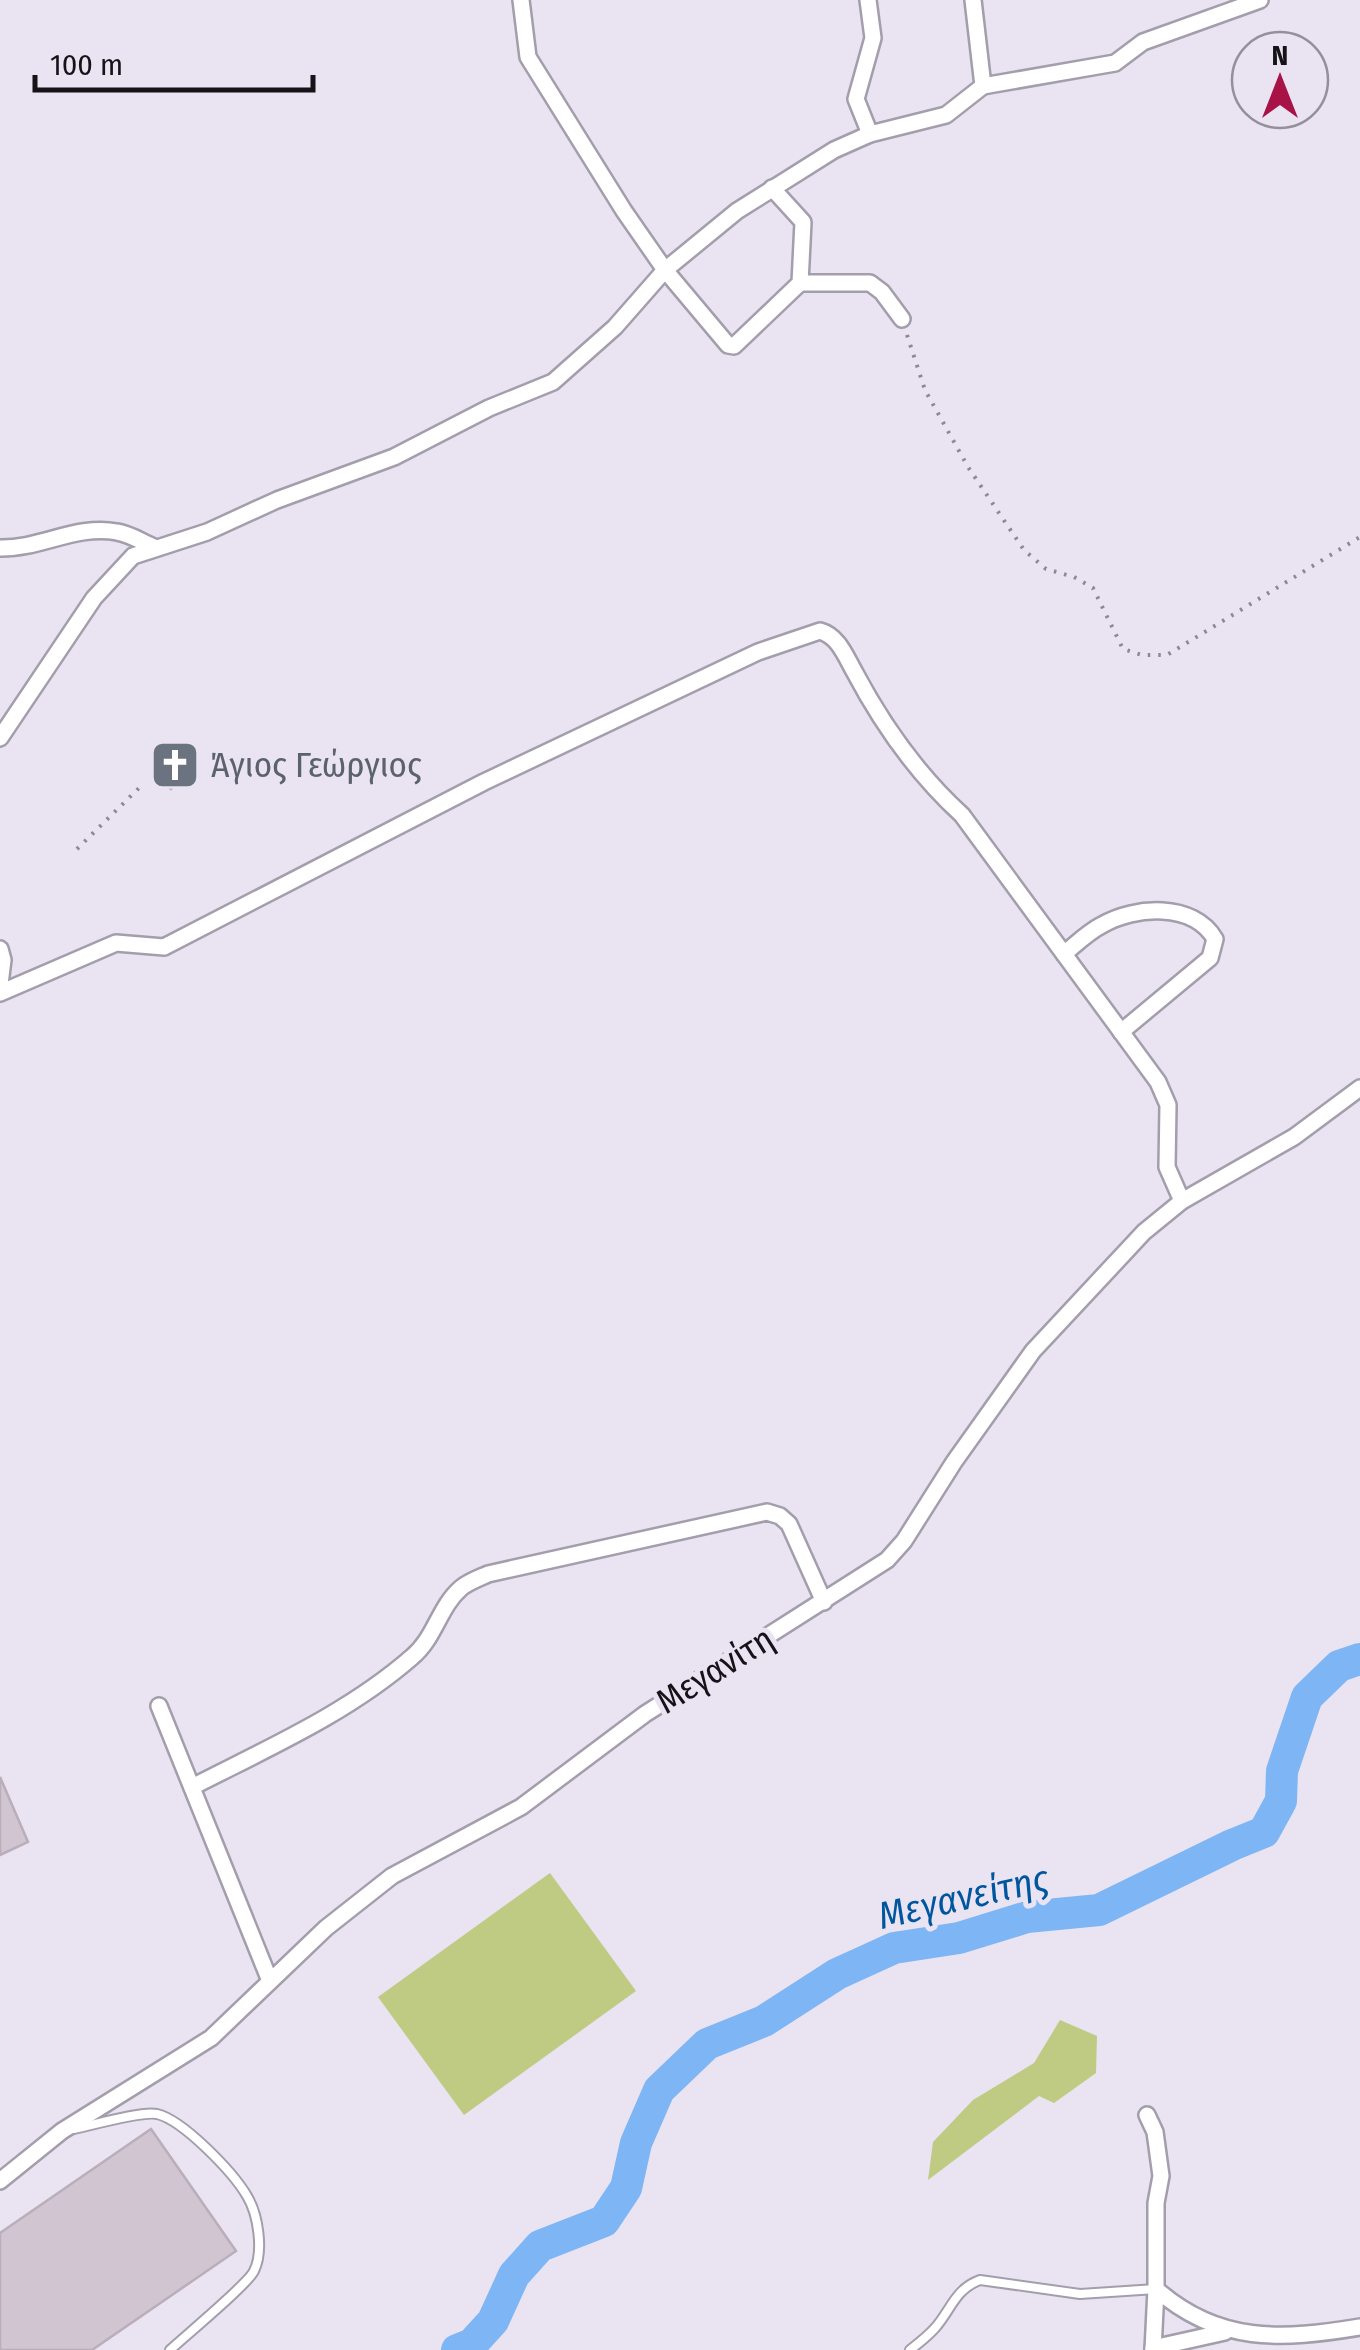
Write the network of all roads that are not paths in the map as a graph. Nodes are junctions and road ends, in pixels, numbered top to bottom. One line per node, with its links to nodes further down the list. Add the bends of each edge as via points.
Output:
1 (521, 0): 8 (street, via 528,57)
2 (868, 0): 6 (street, via 873,38 856,99)
3 (973, 0): 5 (street)
4 (1260, 0): 5 (street, via 1143,42 1115,63)
5 (983, 86): 6 (street, via 946,115)
6 (870, 134): 7 (street)
7 (772, 188): 8 (street); 9 (street, via 803,222)
8 (665, 270): 9 (street, via 728,346); 12 (street, via 615,327 552,382 406,452)
9 (800, 283): 10 (street, via 870,283)
10 (902, 319)
11 (0, 548): 12 (street, via 100,531 124,533)
12 (154, 548): 13 (street, via 133,556 102,587)
13 (0, 738)
14 (0, 949): 16 (street)
15 (1064, 954): 17 (street, via 962,815 880,718 840,646 820,631 758,652 484,782 164,947 109,944); 18 (street); 18 (street, via 1101,925 1135,914 1184,913 1210,930 1210,958)
16 (0, 984)
17 (0, 993)
18 (1121, 1032): 20 (street, via 1164,1092 1168,1166)
19 (1360, 1088): 20 (street, Μεγανίτη, via 1294,1137)
20 (1182, 1201): 21 (street, Μεγανίτη, via 1144,1232 1033,1351 896,1552)
21 (824, 1602): 23 (street, via 790,1524 767,1512 488,1574 462,1586 414,1656 372,1687 321,1721); 24 (street, Μεγανίτη, via 645,1714 521,1807 392,1876)
22 (159, 1706): 23 (street)
23 (192, 1786): 24 (street)
24 (270, 1980): 26 (street, Μεγανίτη, via 212,2038)
25 (1147, 2115): 28 (street, via 1161,2176)
26 (62, 2131): 27 (street, Μεγανίτη); 32 (lane, via 160,2114 202,2144 247,2196 256,2221 254,2272)
27 (0, 2181)
28 (1156, 2289): 30 (street, via 1193,2318); 31 (street); 33 (lane, via 1080,2294 980,2280 956,2296)
29 (1360, 2327): 30 (street, via 1317,2334)
30 (1229, 2331): 31 (street)
31 (1154, 2349)
32 (170, 2350)
33 (910, 2350)

